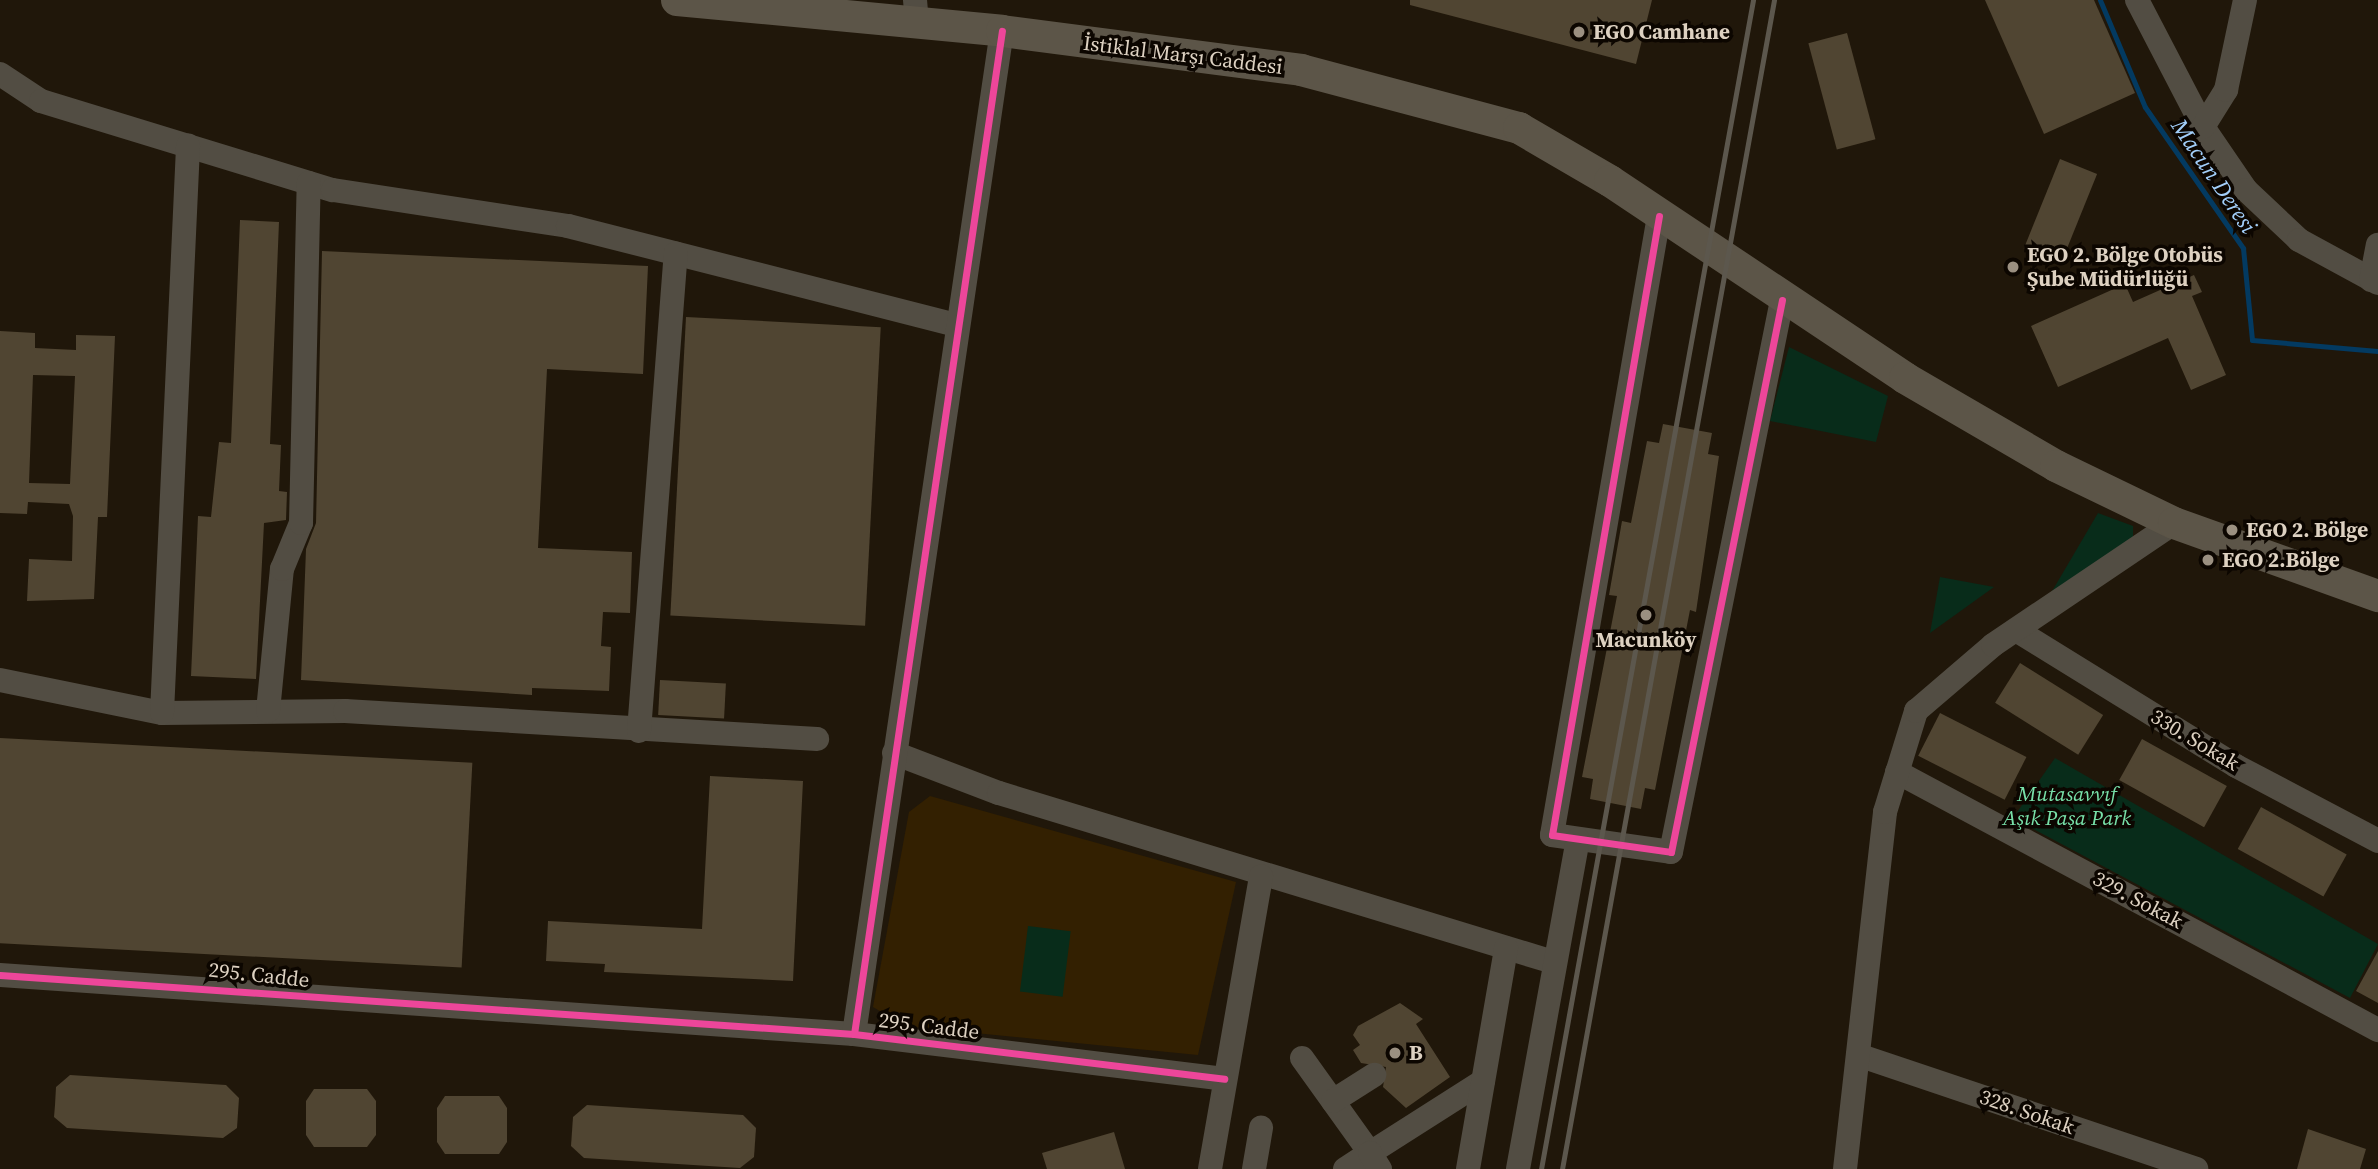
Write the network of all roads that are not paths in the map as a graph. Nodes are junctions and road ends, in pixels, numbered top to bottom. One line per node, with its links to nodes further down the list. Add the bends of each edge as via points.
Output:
1 (677, 0): 4 (main road, İstiklal Marşı Caddesi)
2 (2137, 0): 7 (street)
3 (2245, 0): 7 (street, via 2226,90)
4 (916, 11): 5 (main road, İstiklal Marşı Caddesi)
5 (1002, 31): 10 (main road, İstiklal Marşı Caddesi, via 1301,70 1519,128); 15 (street)
6 (0, 74): 8 (street, via 41,101)
7 (2203, 127): 13 (street, via 2246,190 2280,225)
8 (188, 146): 9 (street); 21 (street)
9 (309, 183): 12 (street, via 568,226); 20 (street, via 301,523 282,569)
10 (1659, 216): 14 (main road, İstiklal Marşı Caddesi); 26 (street, via 1552,835)
11 (2378, 245): 13 (street)
12 (676, 253): 15 (street); 22 (street)
13 (2375, 281)
14 (1783, 300): 16 (main road, İstiklal Marşı Caddesi, via 1976,422); 26 (street, via 1671,852)
15 (957, 325): 24 (street)
16 (2174, 523): 17 (main road, İstiklal Marşı Caddesi); 18 (street)
17 (2378, 596)
18 (2016, 630): 25 (street, via 1916,711); 27 (street, 330. Sokak, via 2236,766)
19 (0, 680): 21 (street)
20 (268, 712): 21 (street); 22 (street)
21 (162, 713)
22 (639, 731): 23 (street)
23 (817, 739)
24 (894, 753): 28 (street); 33 (street)
25 (1897, 772): 32 (street, 329. Sokak); 34 (street, via 1885,812)
26 (1578, 839): 30 (street)
27 (2378, 841)
28 (1261, 876): 29 (street); 37 (street)
29 (1506, 948): 30 (street); 38 (street)
30 (1553, 962): 46 (street)
31 (0, 975): 33 (street, 295. Cadde, via 166,982 775,1033)
32 (2378, 1030)
33 (854, 1034): 37 (street, 295. Cadde)
34 (1858, 1055): 47 (street); 48 (street, 328. Sokak)
35 (1302, 1058): 39 (street)
36 (1374, 1075): 39 (street)
37 (1224, 1079): 42 (street)
38 (1483, 1081): 41 (street); 45 (street)
39 (1333, 1101): 41 (street)
40 (1261, 1128): 43 (street)
41 (1375, 1161): 44 (street)
42 (1210, 1169)
43 (1254, 1169)
44 (1345, 1169)
45 (1468, 1169)
46 (1518, 1169)
47 (1845, 1169)
48 (2196, 1169)

